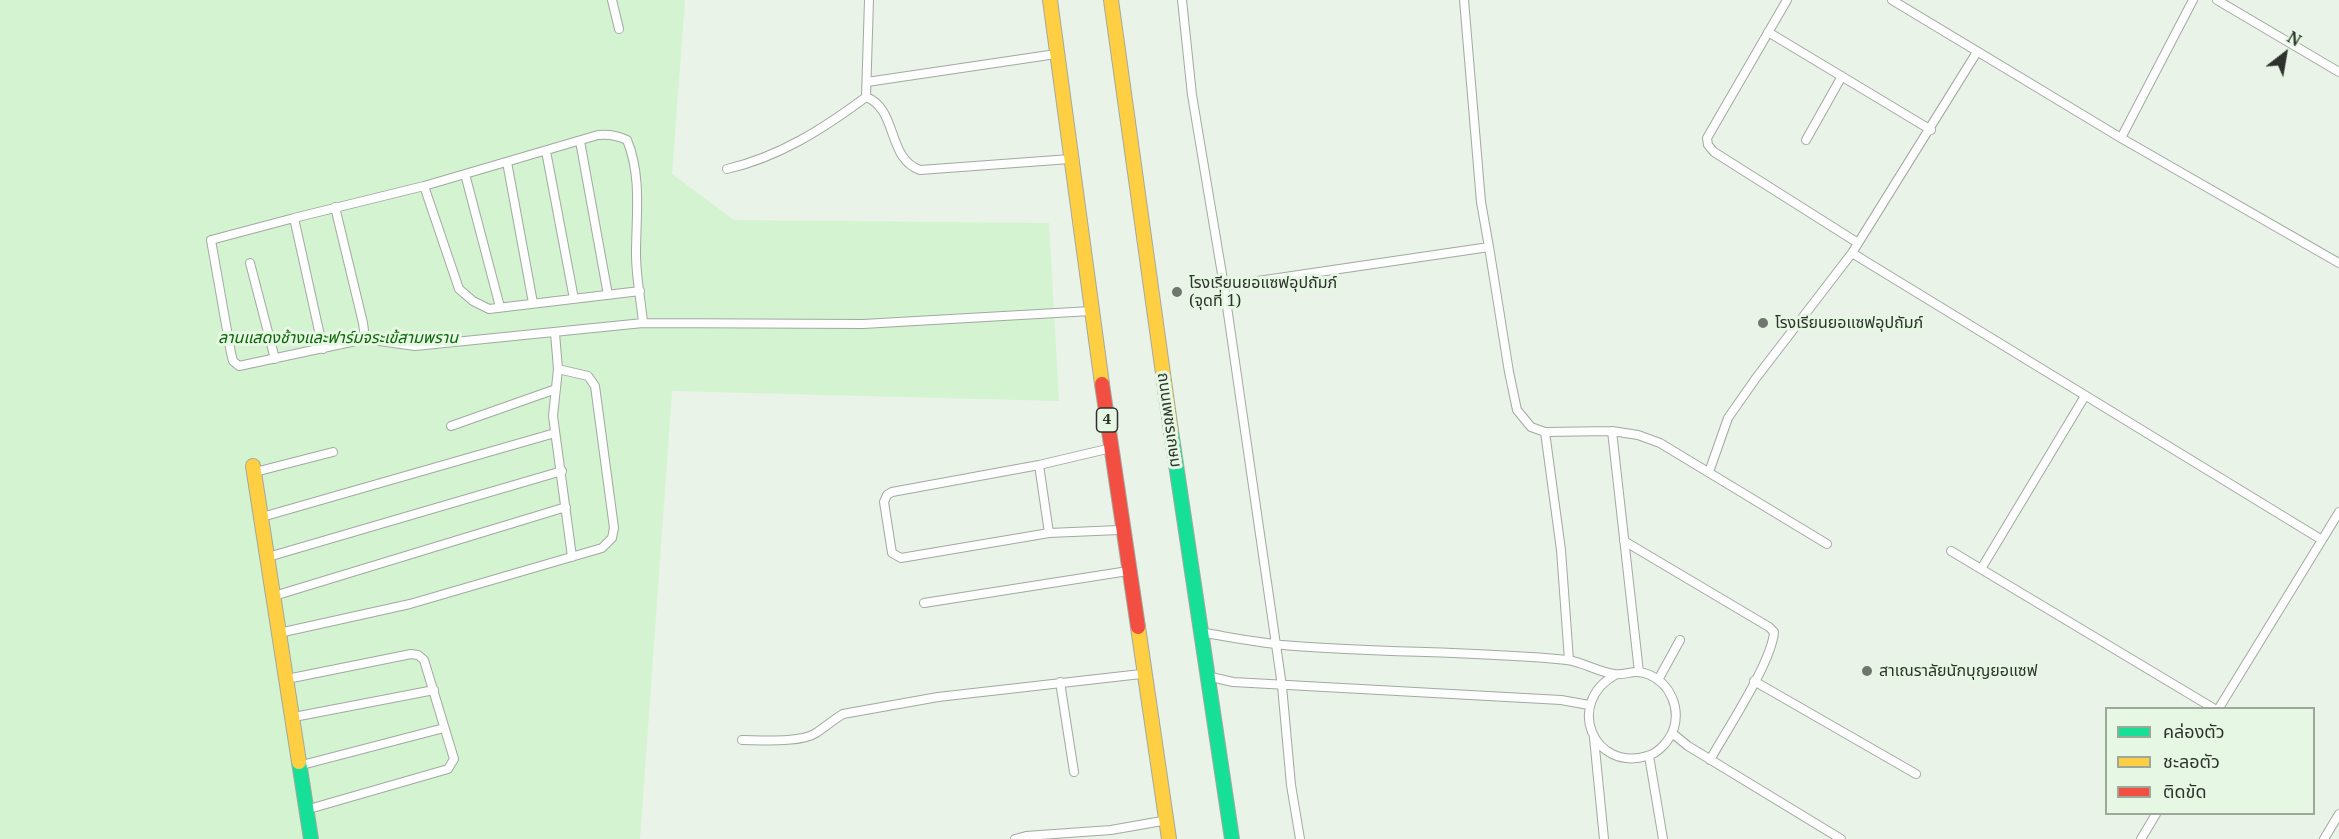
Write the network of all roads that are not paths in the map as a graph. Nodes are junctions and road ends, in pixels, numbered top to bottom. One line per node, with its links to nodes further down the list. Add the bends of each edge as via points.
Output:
1 (612, 0): 11 (lane)
2 (869, 0): 17 (lane)
3 (1050, 0): 14 (main road, 4)
4 (1111, 0): 76 (main road, ถนนเพชรเกษม)
5 (1182, 0): 36 (lane, via 1192,95)
6 (1464, 0): 32 (lane, via 1481,202)
7 (1787, 0): 12 (lane)
8 (1892, 0): 13 (lane)
9 (2193, 0): 20 (lane)
10 (2217, 0): 15 (lane)
11 (619, 29)
12 (1768, 32): 16 (lane); 31 (lane, via 1707,138 1708,145)
13 (1977, 52): 19 (lane); 20 (lane)
14 (1057, 54): 17 (lane); 24 (main road, 4)
15 (2339, 72)
16 (1842, 76): 19 (lane); 21 (lane)
17 (867, 82): 18 (lane)
18 (866, 97): 24 (lane, via 881,106 903,157 920,170); 26 (lane, via 798,143)
19 (1930, 130): 31 (lane)
20 (2121, 138): 35 (lane)
21 (1806, 140)
22 (580, 141): 23 (lane); 37 (lane, via 598,135 619,136 627,140 632,152); 38 (lane)
23 (546, 151): 25 (lane); 39 (lane)
24 (1071, 159): 42 (main road, 4)
25 (507, 162): 27 (lane); 40 (lane)
26 (727, 169)
27 (465, 174): 28 (lane); 41 (lane)
28 (424, 186): 29 (lane); 41 (lane, via 459,289 489,309)
29 (335, 207): 30 (lane); 45 (lane)
30 (294, 218): 46 (lane); 47 (lane, via 211,240 233,361 239,366)
31 (1858, 243): 33 (lane)
32 (1489, 247): 36 (lane); 53 (lane, via 1517,410 1531,427)
33 (1852, 254): 50 (lane); 60 (lane, via 1728,418)
34 (250, 263): 47 (lane)
35 (2339, 263)
36 (1224, 286): 79 (lane)
37 (640, 291): 38 (lane); 43 (lane)
38 (608, 295): 39 (lane)
39 (574, 298): 40 (lane)
40 (533, 303): 41 (lane)
41 (500, 307)
42 (1093, 311): 43 (lane, via 863,324); 55 (main road, 4)
43 (643, 323): 44 (lane)
44 (555, 333): 45 (lane, via 415,346); 48 (lane)
45 (365, 339): 46 (lane)
46 (323, 349): 47 (lane)
47 (275, 359)
48 (558, 369): 49 (lane); 70 (lane, via 588,376 595,386 614,528 612,538 602,548)
49 (556, 389): 51 (lane); 54 (lane)
50 (2085, 396): 66 (lane); 72 (lane)
51 (452, 426)
52 (1612, 431): 53 (lane); 60 (lane, via 1660,442); 67 (lane)
53 (1545, 432): 80 (lane, via 1562,550)
54 (555, 433): 59 (lane); 63 (lane)
55 (1111, 447): 57 (lane); 64 (main road, 4)
56 (333, 452): 58 (lane)
57 (1039, 465): 65 (lane); 65 (lane, via 892,492 884,502 892,553 901,558)
58 (253, 469): 63 (main road)
59 (562, 471): 61 (lane); 71 (lane)
60 (1709, 472): 68 (lane)
61 (566, 507): 70 (lane); 74 (lane)
62 (2339, 512): 66 (lane)
63 (261, 517): 71 (main road)
64 (1124, 530): 65 (lane); 73 (main road, 4)
65 (1049, 533)
66 (2322, 540): 93 (lane)
67 (1624, 541): 81 (lane); 87 (lane, via 1774,632)
68 (1827, 544)
69 (1951, 551): 72 (lane)
70 (572, 557): 77 (lane, via 410,604)
71 (267, 558): 74 (main road)
72 (1981, 569): 92 (lane)
73 (1130, 571): 75 (lane); 82 (main road, 4)
74 (272, 596): 77 (main road)
75 (924, 603)
76 (1201, 633): 79 (lane); 84 (main road, ถนนเพชรเกษม)
77 (278, 634): 85 (main road)
78 (1680, 640): 86 (lane)
79 (1274, 643): 80 (lane); 89 (lane)
80 (1569, 660): 83 (lane)
81 (1639, 672): 83 (lane); 86 (lane)
82 (1145, 674): 88 (lane); 107 (main road, 4)
83 (1615, 675): 91 (lane, via 1599,687)
84 (1207, 676): 89 (lane); 113 (main road, ถนนเพชรเกษม)
85 (285, 679): 90 (lane, via 411,654 424,660); 94 (main road)
86 (1658, 680): 96 (lane, via 1676,710)
87 (1754, 681): 100 (lane); 103 (lane)
88 (1060, 682): 98 (lane, via 843,714 815,734 801,738); 102 (lane)
89 (1282, 686): 91 (lane, via 1561,700); 114 (lane)
90 (434, 690): 94 (lane); 95 (lane)
91 (1589, 705): 97 (lane, via 1588,722)
92 (2211, 707)
93 (2220, 707)
94 (292, 717): 101 (main road)
95 (444, 728): 101 (lane); 104 (lane, via 454,759 448,769)
96 (1672, 733): 99 (lane, via 1663,747); 100 (lane)
97 (1594, 738): 99 (lane, via 1609,753 1628,759); 115 (lane)
98 (742, 741)
99 (1649, 756): 116 (lane)
100 (1710, 760): 117 (lane)
101 (300, 765): 104 (main road)
102 (1074, 772)
103 (1916, 774)
104 (307, 809): 109 (main road)
105 (2339, 813): 119 (lane)
106 (2155, 815): 118 (lane)
107 (1166, 820): 108 (lane); 112 (main road, 4)
108 (1111, 830): 110 (lane); 111 (lane)
109 (311, 839)
110 (1015, 839)
111 (1112, 839)
112 (1169, 839)
113 (1232, 839)
114 (1300, 839)
115 (1604, 839)
116 (1663, 839)
117 (1841, 839)
118 (2140, 839)
119 (2324, 839)

